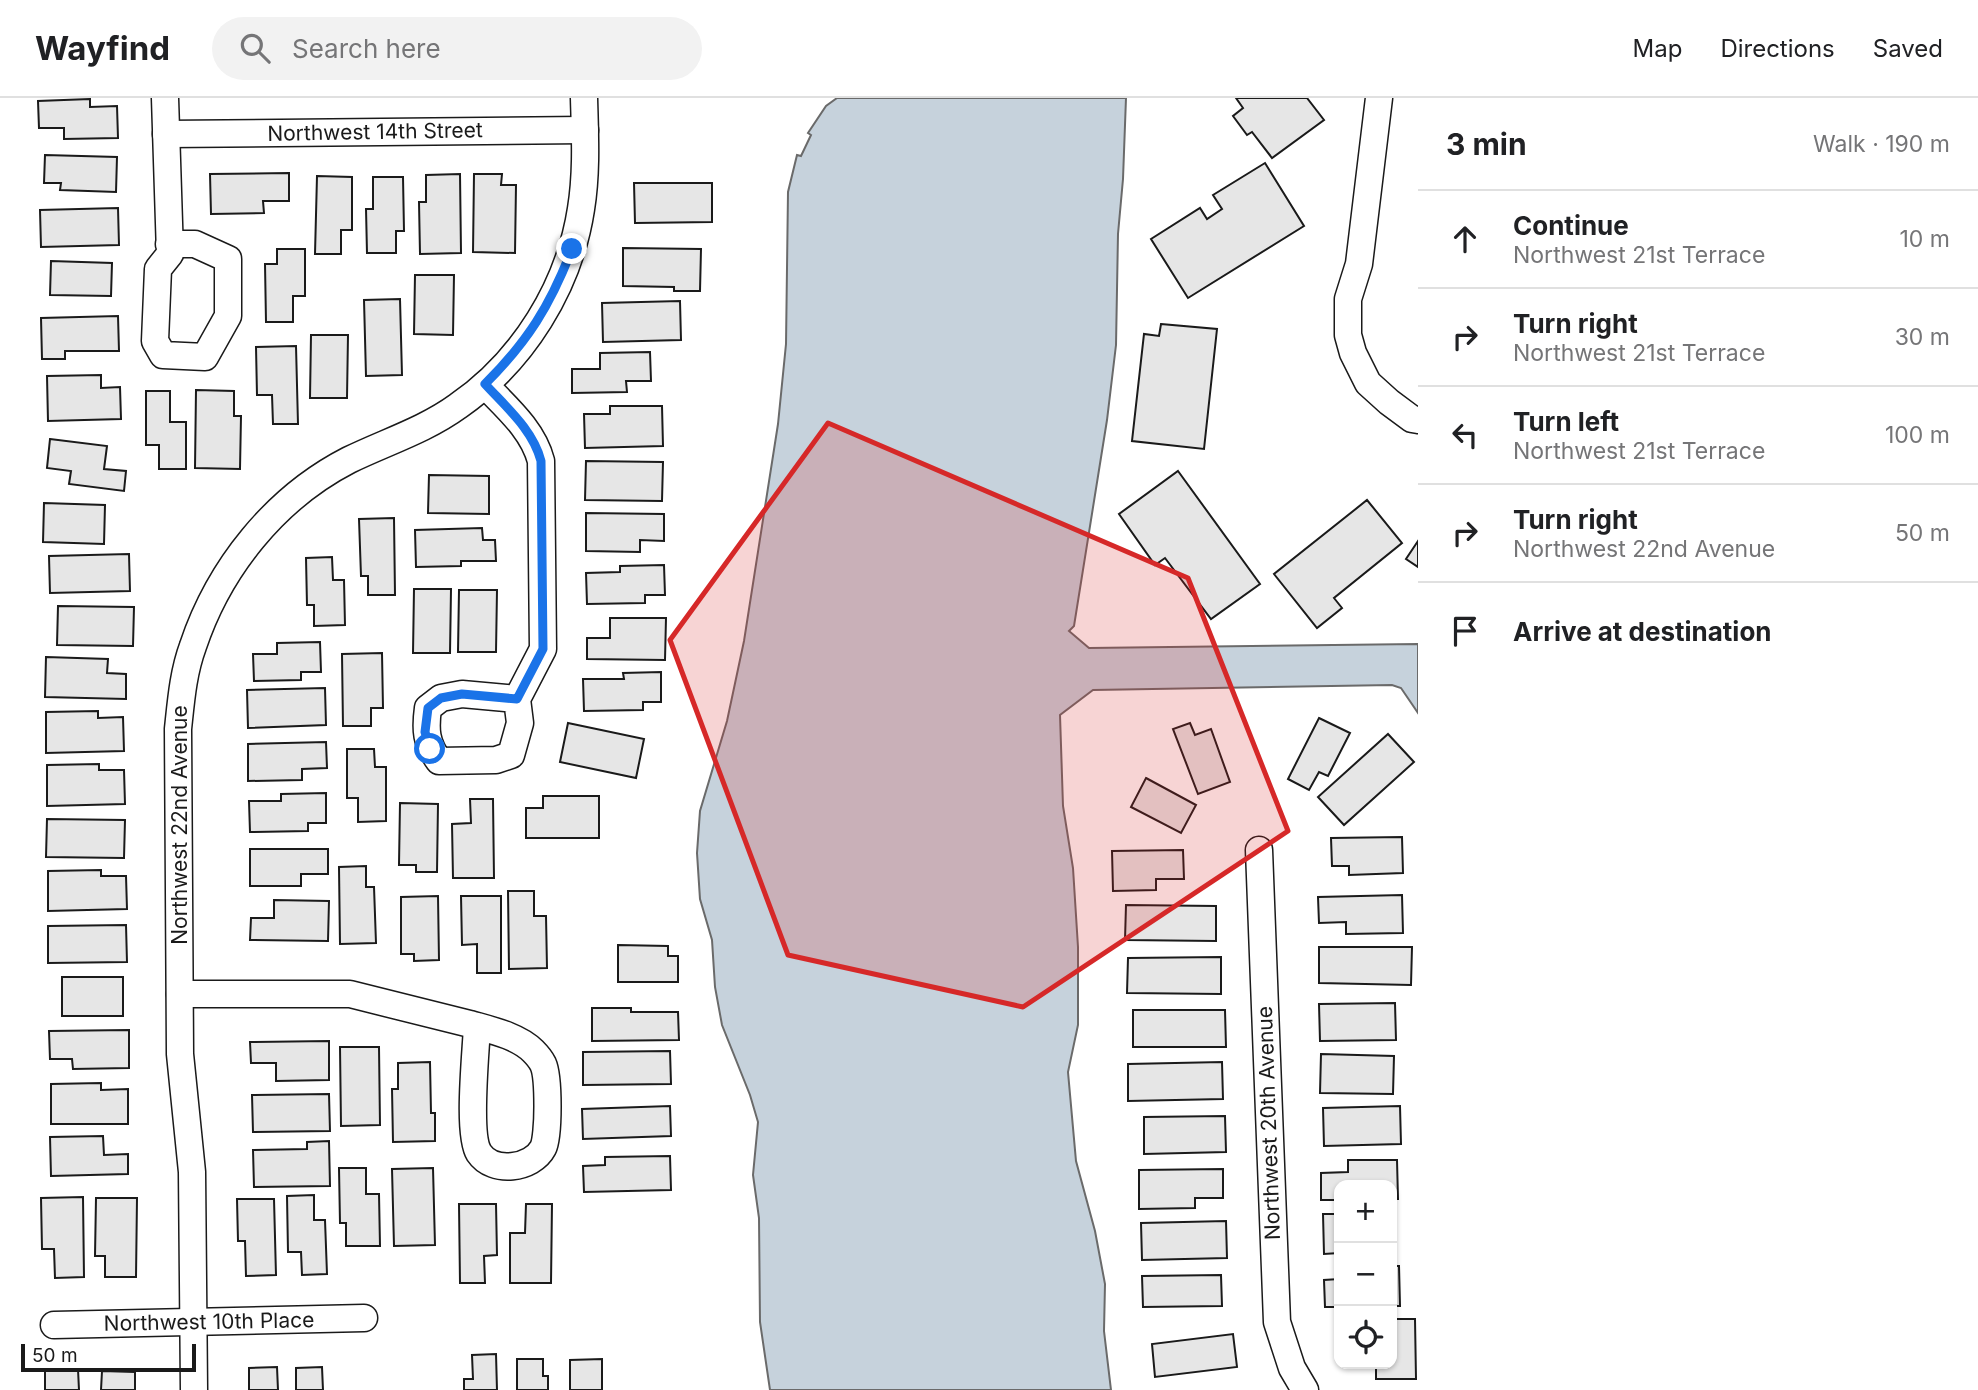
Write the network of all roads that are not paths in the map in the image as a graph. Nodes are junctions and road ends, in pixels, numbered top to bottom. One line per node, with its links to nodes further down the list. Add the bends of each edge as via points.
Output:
1 (165, 98): 5 (street)
2 (584, 98): 4 (street, Northwest 22nd Avenue)
3 (1380, 98): 8 (street, via 1359,264 1347,317 1353,353 1368,383)
4 (585, 130): 5 (street, Northwest 14th Street); 7 (street, Northwest 22nd Avenue, via 586,169 572,249 538,323)
5 (166, 134): 6 (street)
6 (169, 244)
7 (485, 384): 9 (street, via 527,430 541,461 543,649); 11 (street, Northwest 22nd Avenue, via 424,427 348,461 313,483 252,539 207,609 182,688 178,729)
8 (1418, 420)
9 (517, 699)
10 (1259, 850): 17 (street, Northwest 20th Avenue, via 1277,1322 1292,1368)
11 (180, 994): 12 (street, via 350,994); 14 (street, Northwest 22nd Avenue, via 180,1054 192,1171)
12 (477, 1026): 12 (street, via 516,1039 543,1064 548,1088 544,1146 538,1156 522,1164 503,1167 489,1163 479,1153 474,1132)
13 (364, 1318): 14 (street, Northwest 10th Place)
14 (194, 1324): 15 (street, Northwest 10th Place); 16 (street, Northwest 22nd Avenue)
15 (54, 1325)
16 (194, 1390)
17 (1305, 1390)

